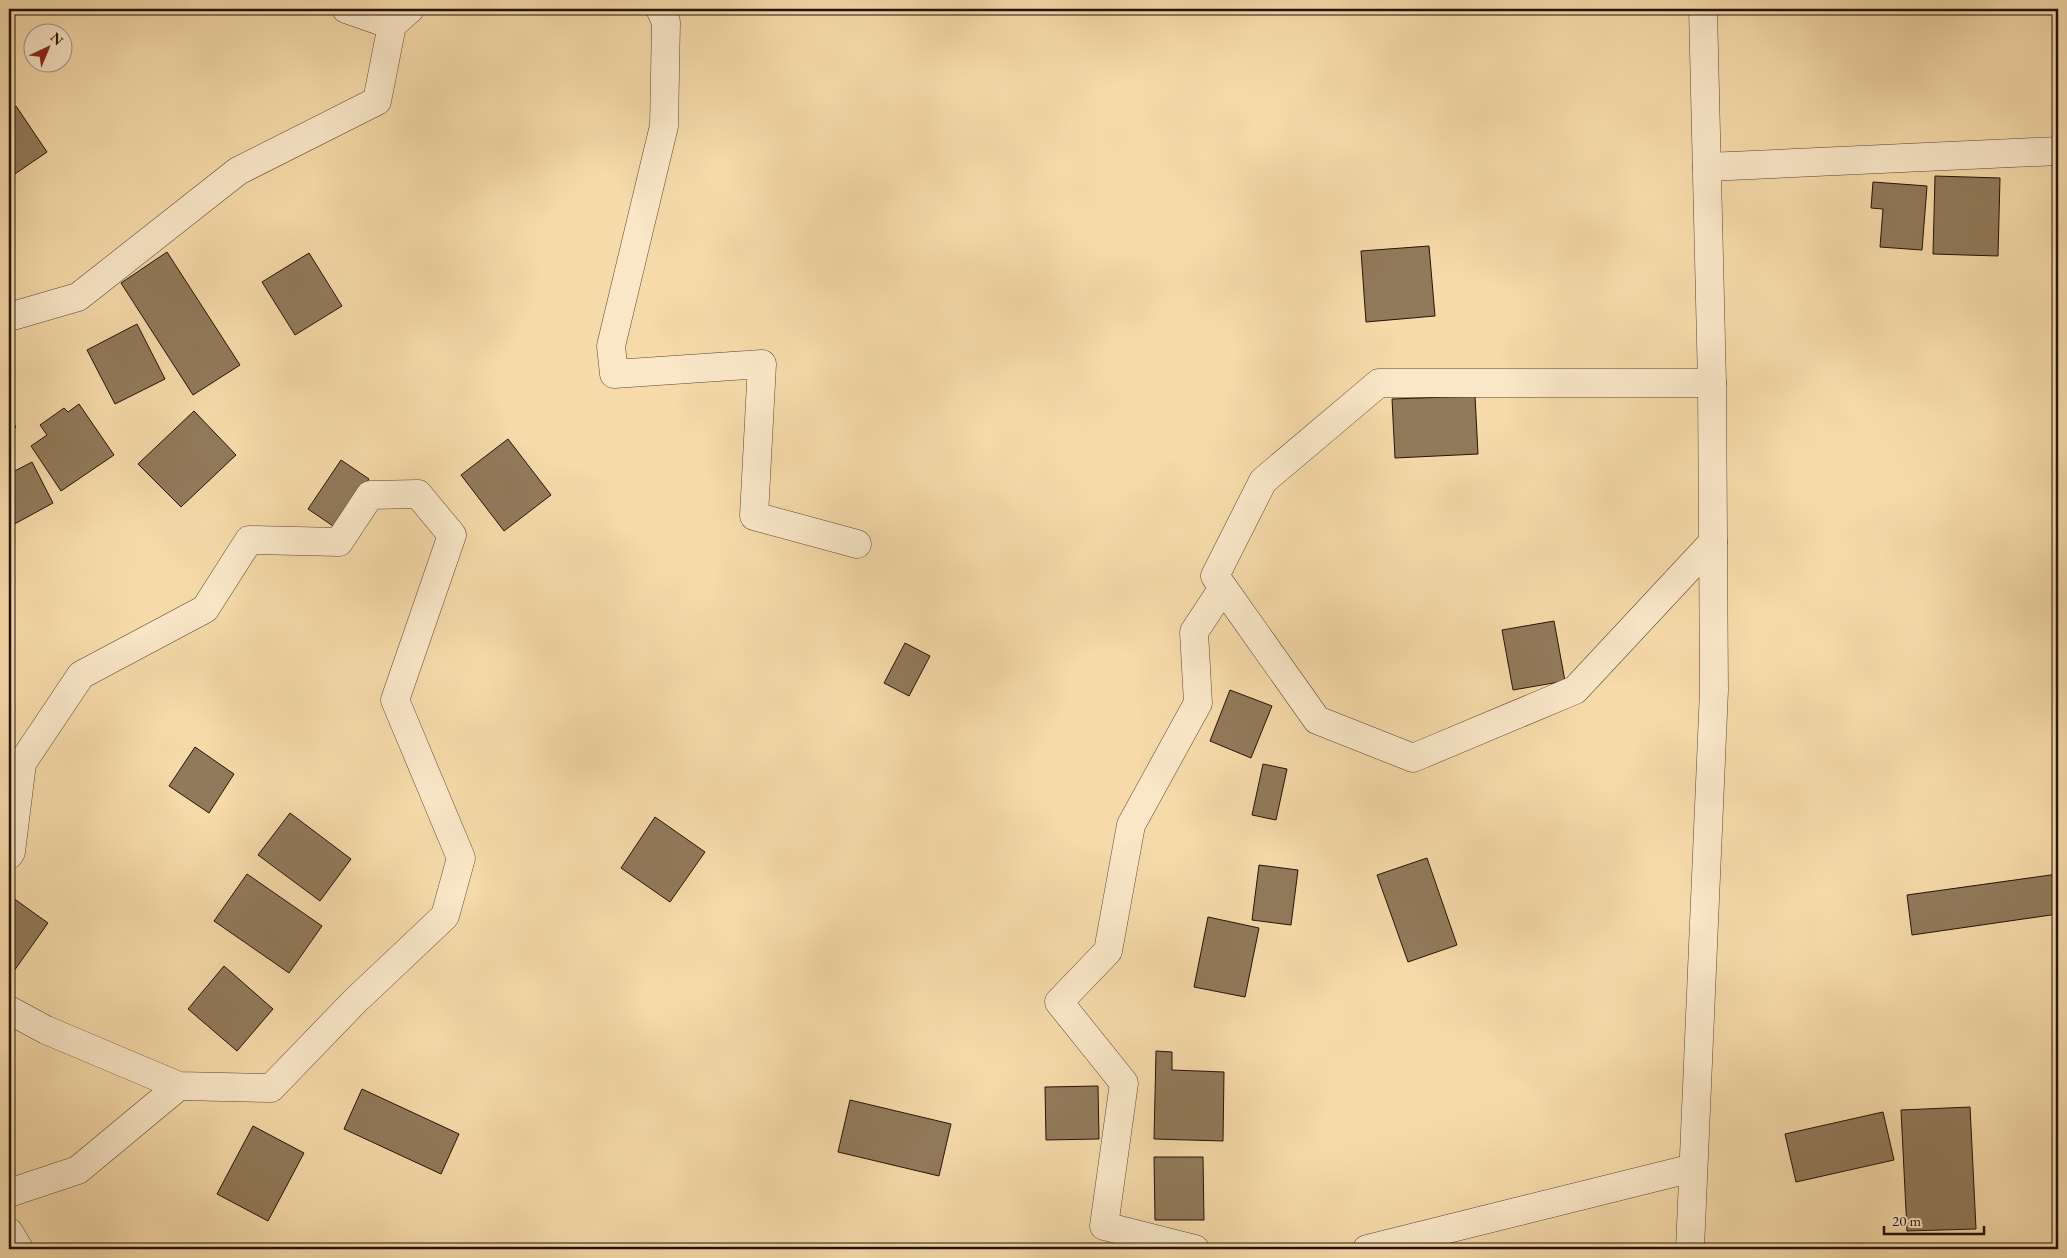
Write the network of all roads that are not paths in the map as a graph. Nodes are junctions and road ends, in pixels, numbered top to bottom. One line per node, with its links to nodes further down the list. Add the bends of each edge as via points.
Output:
1 (346, 9): 4 (street)
2 (660, 9): 10 (street, via 666,22 664,126 611,346 614,374 762,364 754,516)
3 (1703, 9): 6 (street)
4 (401, 17): 7 (street, via 376,101 238,172 78,297)
5 (2058, 151): 6 (street)
6 (1707, 167): 8 (street)
7 (9, 317)
8 (1712, 383): 9 (street); 11 (street, via 1379,383 1263,481 1215,576)
9 (1713, 542): 11 (street, via 1575,690 1413,758 1317,720); 15 (street, via 1714,690)
10 (857, 544)
11 (1223, 588): 19 (street, via 1194,632 1198,703 1131,825 1108,951 1059,1002 1124,1083 1104,1226)
12 (9, 855): 14 (street, via 22,763 81,675 205,609 249,540 339,542 370,495 418,494 452,535 395,700 461,858 445,916 355,1001 271,1088)
13 (9, 1010): 14 (street, via 46,1030)
14 (179, 1086): 16 (street, via 78,1170)
15 (1693, 1168): 20 (street); 21 (street)
16 (9, 1193)
17 (9, 1232): 18 (street)
18 (19, 1249)
19 (1195, 1249)
20 (1367, 1249)
21 (1690, 1249)

